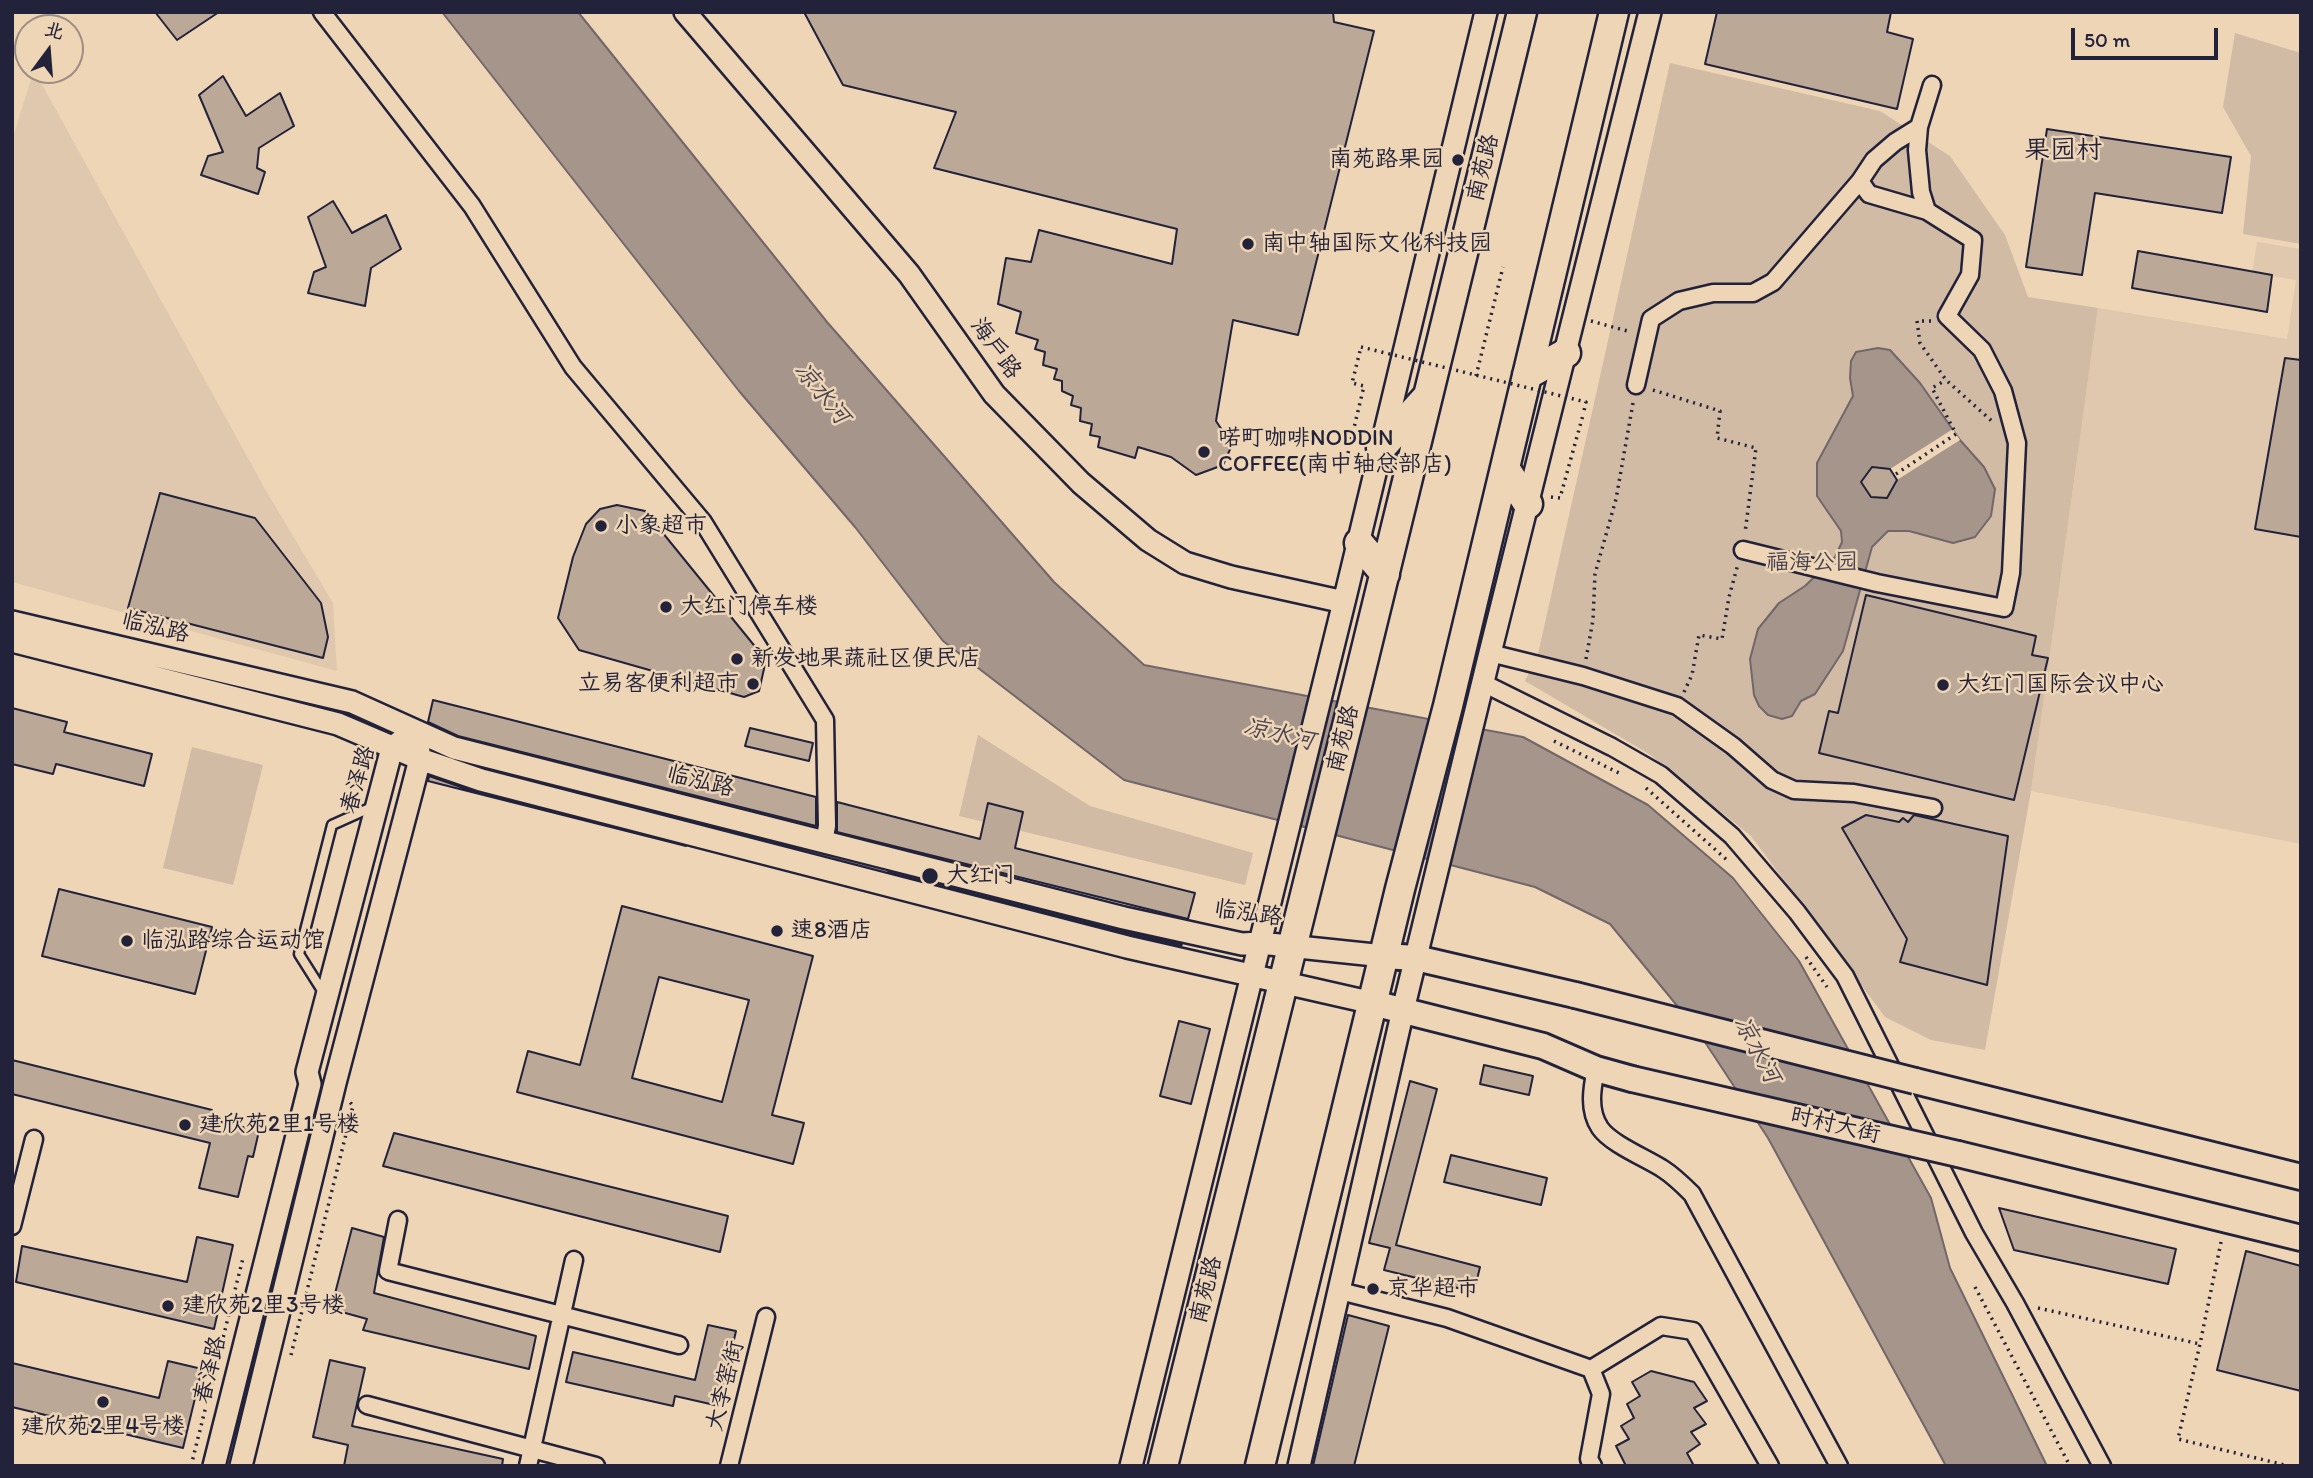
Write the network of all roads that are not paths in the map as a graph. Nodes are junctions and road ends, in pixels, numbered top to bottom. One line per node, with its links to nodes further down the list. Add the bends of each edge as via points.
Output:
1 (322, 12): 31 (street, via 472,206 573,367 703,522 825,720)
2 (685, 12): 21 (street, 海户路, via 909,274 994,394 1081,484 1148,540 1185,563)
3 (1486, 12): 15 (street)
4 (1522, 12): 14 (highway, 南苑路)
5 (1614, 12): 12 (highway)
6 (1650, 12): 11 (street)
7 (1932, 85): 8 (street)
8 (1919, 127): 9 (street, via 1874,160); 10 (street, via 1917,166)
9 (1860, 181): 10 (street, via 1869,194); 13 (street, via 1773,282 1753,293 1713,293 1679,301 1651,319)
10 (1927, 211): 19 (street, via 1973,240 1970,275 1947,316 1982,350 2003,391 2017,443 2011,573 2004,608)
11 (1566, 353): 12 (highway); 17 (street)
12 (1527, 374): 16 (highway)
13 (1636, 385)
14 (1428, 396): 15 (highway); 20 (highway, 南苑路)
15 (1381, 448): 18 (street)
16 (1505, 468): 17 (highway); 34 (highway)
17 (1528, 504): 24 (street)
18 (1359, 543): 20 (highway); 21 (street)
19 (1743, 550)
20 (1385, 574): 33 (highway, 南苑路)
21 (1344, 602): 32 (street)
22 (12, 622): 26 (street, 临泓路, via 353,702)
23 (12, 641): 27 (street, 临泓路, via 338,724)
24 (1489, 653): 25 (street); 30 (street, via 1677,706 1772,780 1794,790 1854,793)
25 (1483, 683): 35 (street); 67 (street, via 1661,775 1732,836 1797,912 1845,976 1974,1233)
26 (415, 731): 27 (street, 春泽路); 28 (street); 31 (street, 临泓路, via 454,748)
27 (392, 748): 28 (street, 临泓路); 29 (street, 春泽路)
28 (420, 759): 36 (street, 临泓路, via 481,780 1127,947); 56 (street)
29 (378, 805): 38 (street, 春泽路); 38 (lane, via 332,825 299,954)
30 (1933, 808)
31 (824, 842): 32 (street, 临泓路, via 1124,918 1242,944)
32 (1259, 943): 33 (street, 临泓路); 36 (street)
33 (1292, 947): 34 (street, 临泓路); 37 (highway, 南苑路)
34 (1384, 956): 35 (main road); 39 (highway)
35 (1416, 958): 40 (street); 43 (main road, bridge)
36 (1252, 975): 37 (street, 临泓路); 60 (street)
37 (1283, 982): 39 (street, 临泓路); 61 (highway, 南苑路)
38 (327, 999): 55 (street, 春泽路)
39 (1373, 1003): 40 (main road, 时村大街); 62 (highway)
40 (1403, 1010): 41 (main road, 时村大街, via 1542,1046); 48 (street)
41 (1596, 1069): 46 (main road, 时村大街, bridge); 66 (street, via 1591,1092 1600,1129 1692,1194)
42 (34, 1139): 45 (street)
43 (2301, 1177)
44 (398, 1220): 49 (street, via 388,1271)
45 (12, 1226)
46 (2301, 1238)
47 (573, 1260): 49 (street)
48 (1340, 1291): 52 (street, via 1447,1318); 63 (street)
49 (561, 1315): 51 (street); 54 (street)
50 (766, 1317): 59 (street, 大李窑街)
51 (679, 1345)
52 (1591, 1369): 64 (street, via 1601,1394 1589,1459); 65 (street, via 1661,1326 1693,1331)
53 (367, 1405): 54 (street)
54 (531, 1449): 57 (street); 58 (street)
55 (214, 1466)
56 (241, 1466)
57 (528, 1466)
58 (596, 1466)
59 (729, 1466)
60 (1130, 1466)
61 (1163, 1466)
62 (1260, 1466)
63 (1299, 1466)
64 (1593, 1466)
65 (1770, 1466)
66 (1839, 1466)
67 (2102, 1466)

